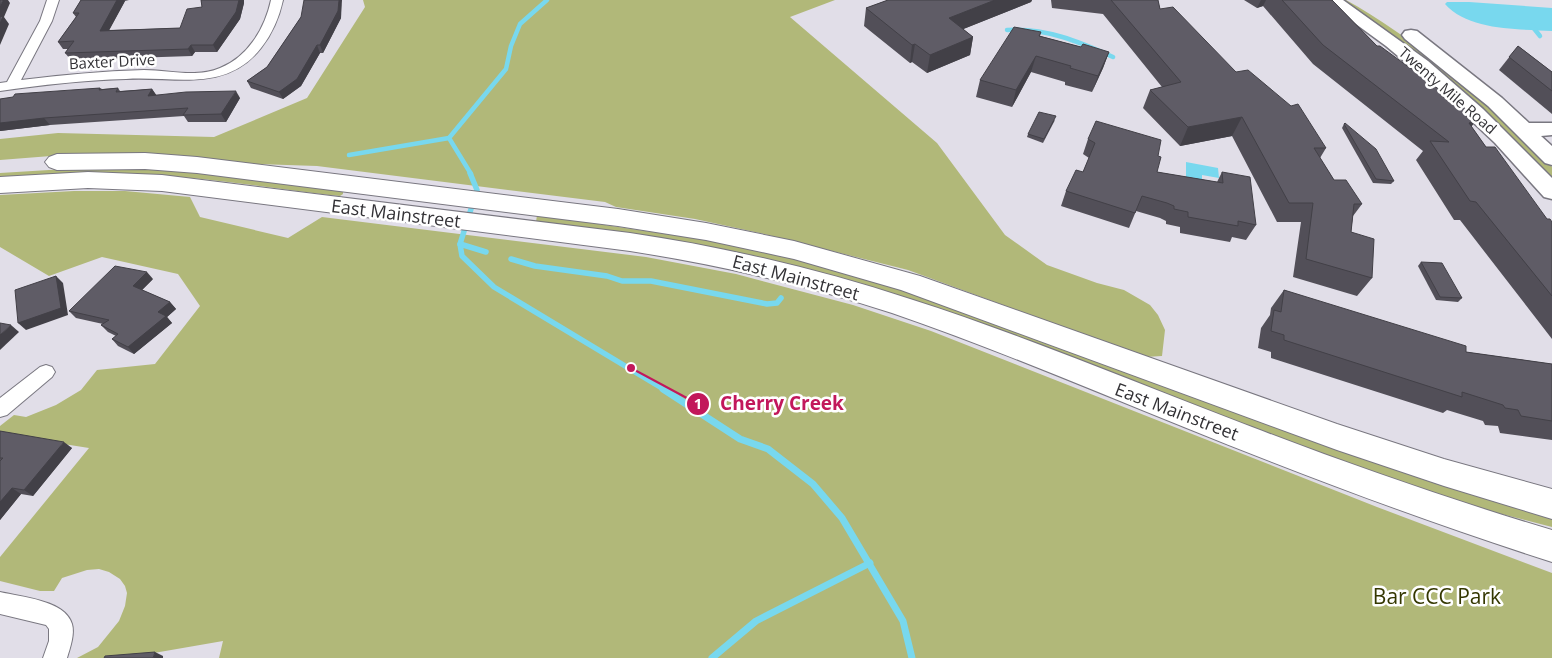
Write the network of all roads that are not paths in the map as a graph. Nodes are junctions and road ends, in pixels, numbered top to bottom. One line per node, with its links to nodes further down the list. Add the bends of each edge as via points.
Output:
1 (53, 0): 5 (street, via 46,21)
2 (278, 0): 5 (street, Baxter Drive, via 272,19 254,47 244,60 225,71 209,75 144,74)
3 (1332, 0): 11 (main road, Twenty Mile Road, via 1460,96)
4 (1360, 0): 7 (main road, Twenty Mile Road, via 1458,71)
5 (6, 86)
6 (1552, 129): 7 (main road)
7 (1524, 130): 8 (main road, Twenty Mile Road)
8 (1552, 158)
9 (0, 167): 12 (main road, East Mainstreet, via 145,161 197,166)
10 (0, 185): 12 (main road, East Mainstreet, via 88,180)
11 (1552, 192)
12 (331, 193): 13 (main road, East Mainstreet)
13 (536, 218): 16 (main road, East Mainstreet, via 657,222 717,232 872,270 1386,453); 17 (main road, East Mainstreet, via 774,270 872,297 1024,352 1358,482 1443,513)
14 (46, 372): 15 (street)
15 (0, 409)
16 (1552, 504)
17 (1552, 546)
18 (0, 603): 19 (street, via 52,616 61,625)
19 (55, 658)

